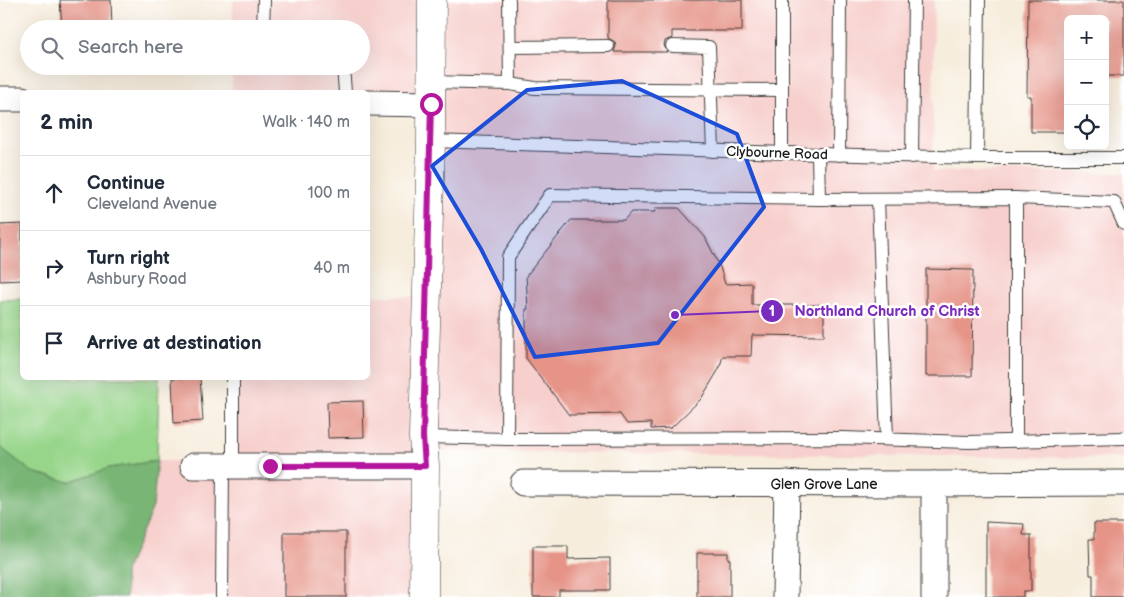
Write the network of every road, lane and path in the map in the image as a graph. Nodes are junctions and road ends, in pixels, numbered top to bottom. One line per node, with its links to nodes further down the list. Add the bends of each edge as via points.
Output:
1 (264, 0): 8 (lane)
2 (432, 0): 17 (main road)
3 (509, 0): 11 (lane)
4 (782, 0): 16 (lane)
5 (840, 0): 25 (lane)
6 (914, 0): 26 (lane)
7 (979, 0): 27 (lane)
8 (263, 20)
9 (608, 46): 11 (lane)
10 (672, 46): 14 (lane, via 709,47)
11 (510, 47): 13 (lane)
12 (344, 75): 15 (lane)
13 (510, 84): 14 (lane, via 535,88); 17 (lane)
14 (710, 89): 16 (lane); 22 (lane)
15 (345, 90)
16 (782, 90): 23 (lane)
17 (431, 93): 20 (street); 21 (main road)
18 (0, 99): 19 (street)
19 (20, 99)
20 (370, 103)
21 (431, 140): 22 (lane, Clybourne Road); 34 (main road)
22 (713, 151): 23 (lane, Clybourne Road)
23 (782, 154): 24 (lane, Clybourne Road)
24 (818, 154): 25 (lane, Clybourne Road); 30 (lane)
25 (839, 155): 26 (lane, Clybourne Road)
26 (912, 157): 27 (lane, Clybourne Road)
27 (977, 158): 28 (lane, Clybourne Road)
28 (1124, 158)
29 (1016, 198): 31 (lane); 32 (lane, via 1114,202); 38 (lane)
30 (819, 199): 31 (lane); 36 (lane, via 550,195 508,257)
31 (878, 199): 37 (lane)
32 (1124, 224)
33 (233, 380): 40 (lane)
34 (423, 437): 36 (lane); 41 (main road)
35 (1124, 438): 38 (lane)
36 (507, 439): 37 (lane)
37 (888, 439): 38 (lane)
38 (1016, 441)
39 (193, 466): 40 (street)
40 (228, 466): 41 (street); 46 (lane)
41 (425, 466): 47 (main road)
42 (523, 483): 44 (street, Glen Grove Lane)
43 (1124, 483): 45 (street, Glen Grove Lane)
44 (787, 484): 45 (street, Glen Grove Lane); 48 (street)
45 (934, 484): 49 (street)
46 (222, 597)
47 (424, 597)
48 (786, 597)
49 (934, 597)

